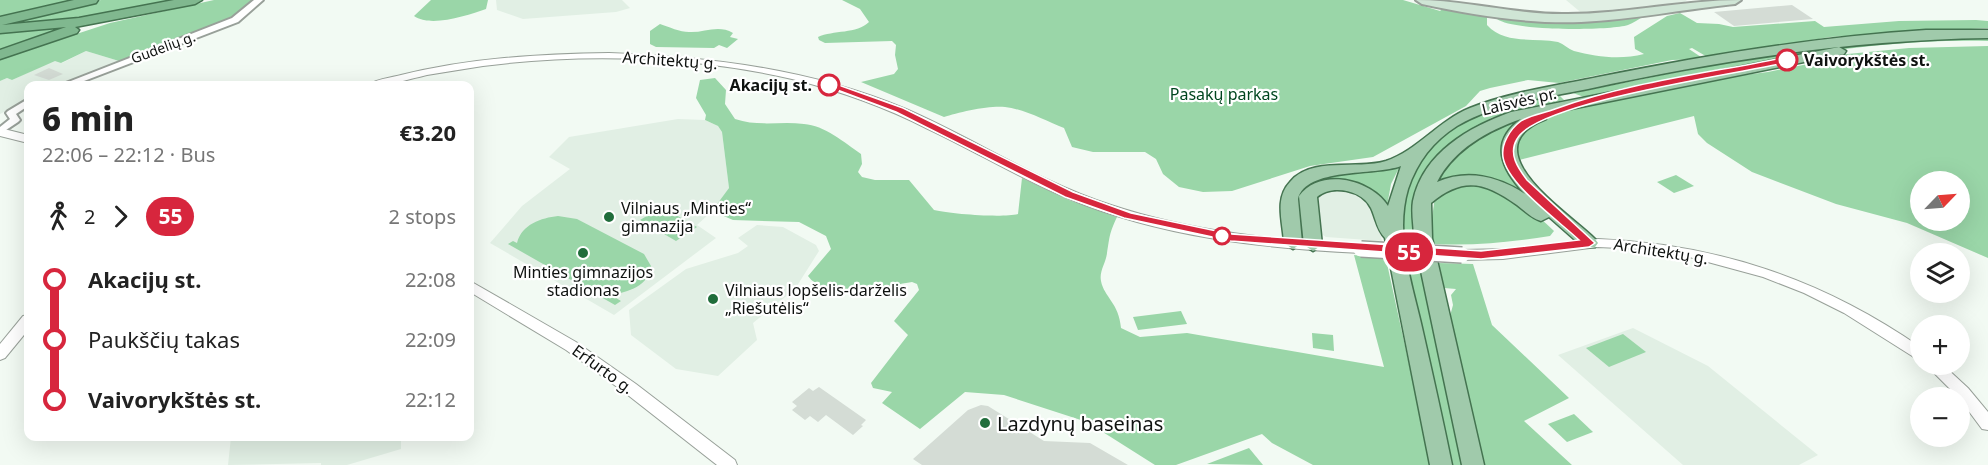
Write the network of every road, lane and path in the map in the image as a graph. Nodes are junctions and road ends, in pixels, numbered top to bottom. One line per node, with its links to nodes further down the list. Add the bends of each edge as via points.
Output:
1 (92, 0): 8 (highway)
2 (195, 0): 7 (highway)
3 (259, 0): 13 (street, Gudelių g., via 235,20)
4 (1422, 0): 6 (main road, via 1491,13 1565,18)
5 (1735, 0): 6 (main road)
6 (1700, 2)
7 (179, 3): 9 (highway, via 79,22); 12 (highway, via 68,31)
8 (0, 21)
9 (0, 29)
10 (1988, 34): 19 (main road, Laisvės pr., via 1903,34 1815,42 1522,98 1456,120)
11 (1988, 44): 15 (main road, Laisvės pr., via 1839,51)
12 (0, 55)
13 (75, 81)
14 (395, 81): 22 (street, Architektų g., via 456,68 562,58 667,58 763,70 884,104 1069,194 1128,216 1231,238)
15 (1587, 100): 20 (main road, Laisvės pr., via 1517,115 1470,136 1442,162); 23 (main road, via 1524,123 1512,136 1508,157 1523,183)
16 (24, 104): 17 (street, via 14,109 11,113 15,120)
17 (0, 132): 18 (street)
18 (24, 138)
19 (1421, 150): 21 (main road, Laisvės pr., via 1403,177 1395,199); 22 (main road, via 1383,167 1319,173 1300,181 1290,200)
20 (1422, 201): 23 (main road, via 1443,183 1488,182 1524,201); 33 (main road, Laisvės pr., via 1424,238)
21 (1394, 242): 24 (main road, via 1374,200 1350,187 1332,185 1316,189 1308,196); 32 (main road, Laisvės pr.)
22 (1293, 243): 24 (street, Architektų g.)
23 (1582, 244): 24 (street, Architektų g., bridge, via 1518,253 1462,255); 27 (street, Architektų g., via 1679,252 1768,275 1851,310)
24 (1313, 245)
25 (474, 288): 31 (street, Erfurto g., via 572,346)
26 (24, 325): 28 (street)
27 (1910, 348)
28 (0, 354)
29 (1944, 375): 30 (street)
30 (1988, 424)
31 (729, 465)
32 (1441, 465)
33 (1473, 465)

